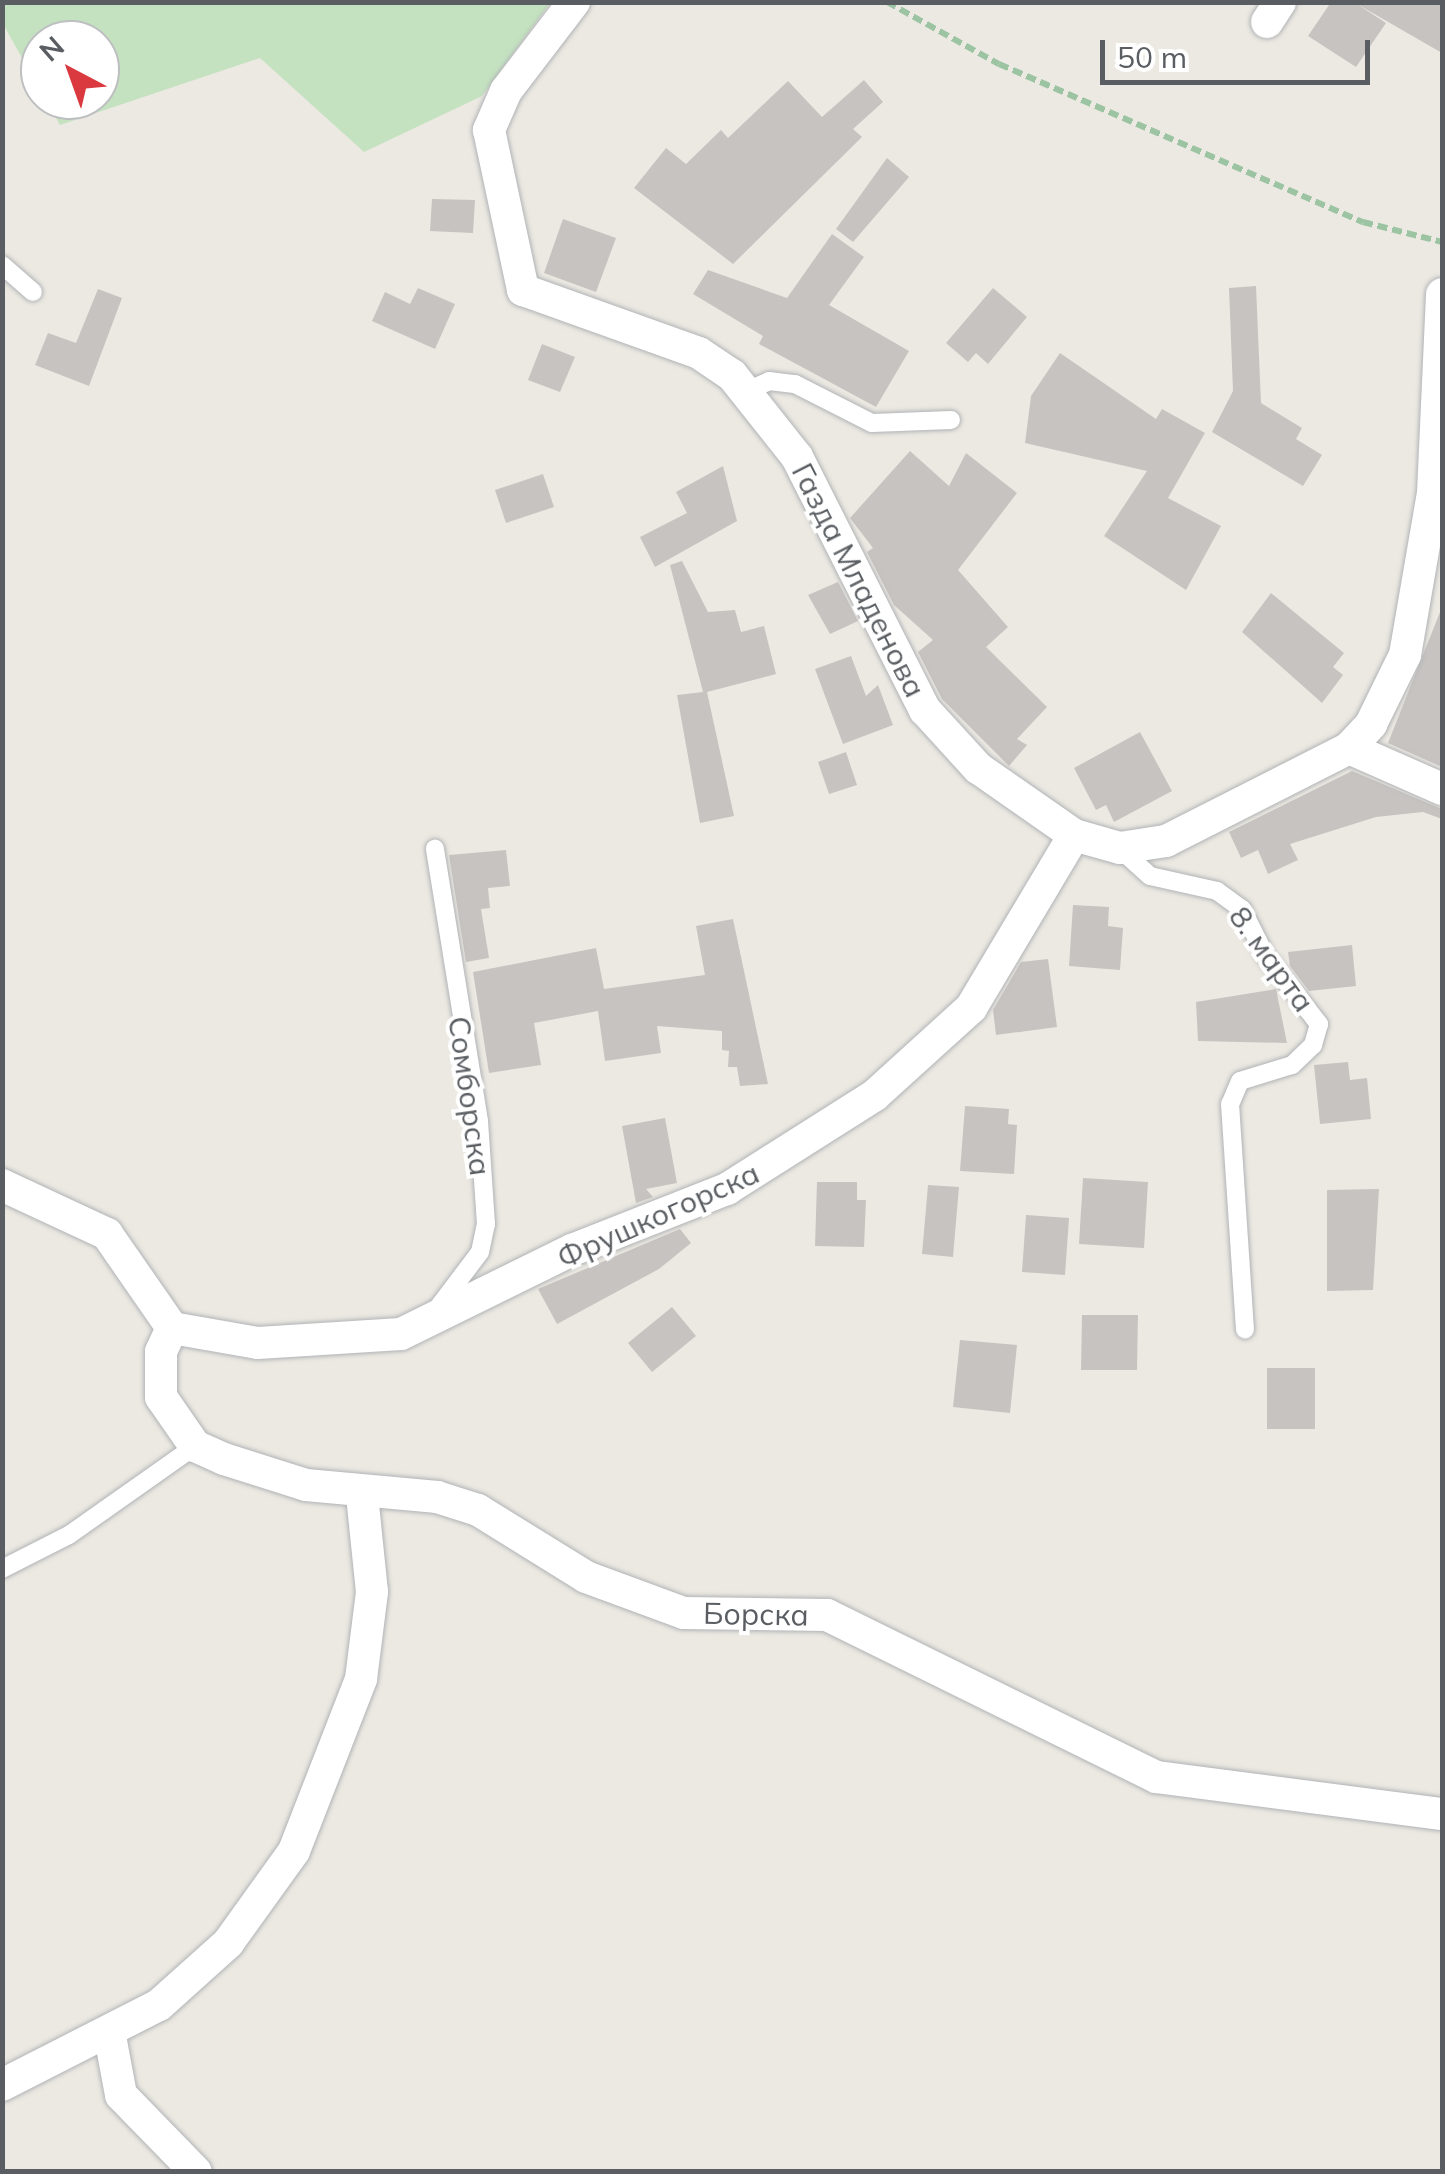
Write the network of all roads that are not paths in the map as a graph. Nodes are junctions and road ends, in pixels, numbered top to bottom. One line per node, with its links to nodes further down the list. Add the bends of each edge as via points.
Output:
1 (574, 2): 5 (street, Газда Младенова, via 506,91 489,130 516,278 536,298 699,354)
2 (2, 264): 3 (lane)
3 (33, 292)
4 (1442, 294): 7 (street, via 1433,494 1405,655 1371,724)
5 (747, 391): 6 (lane, via 768,380 795,384 872,424); 9 (street, Газда Младенова, via 798,456 852,554 896,666 925,710 978,768)
6 (951, 420)
7 (1350, 748): 8 (street); 10 (street, via 1166,842)
8 (1442, 789)
9 (1074, 834): 10 (street); 13 (street, Фрушкогорска, via 971,1008 874,1095 727,1189 572,1250)
10 (1120, 848): 15 (lane, 8. марта, via 1150,876 1217,891 1242,909 1265,956 1318,1024 1313,1045 1292,1065 1240,1081 1230,1104)
11 (435, 849): 13 (lane, Сомборска, via 479,1121 486,1224 480,1252)
12 (2, 1185): 14 (street, via 107,1234)
13 (425, 1326): 14 (street, Фрушкогорска, via 334,1342 258,1342)
14 (172, 1328): 16 (street, via 161,1352 162,1397)
15 (1244, 1330)
16 (196, 1446): 17 (street, Борска, via 268,1475); 18 (lane, via 69,1535)
17 (362, 1495): 19 (street, Борска, via 437,1498 478,1510 586,1577 684,1613 827,1615 1156,1777); 20 (street, via 372,1557 368,1636 349,1721 316,1808 228,1943)
18 (2, 1569)
19 (1442, 1814)
20 (110, 2036): 21 (street); 22 (street, via 122,2095)
21 (2, 2085)
22 (196, 2172)

